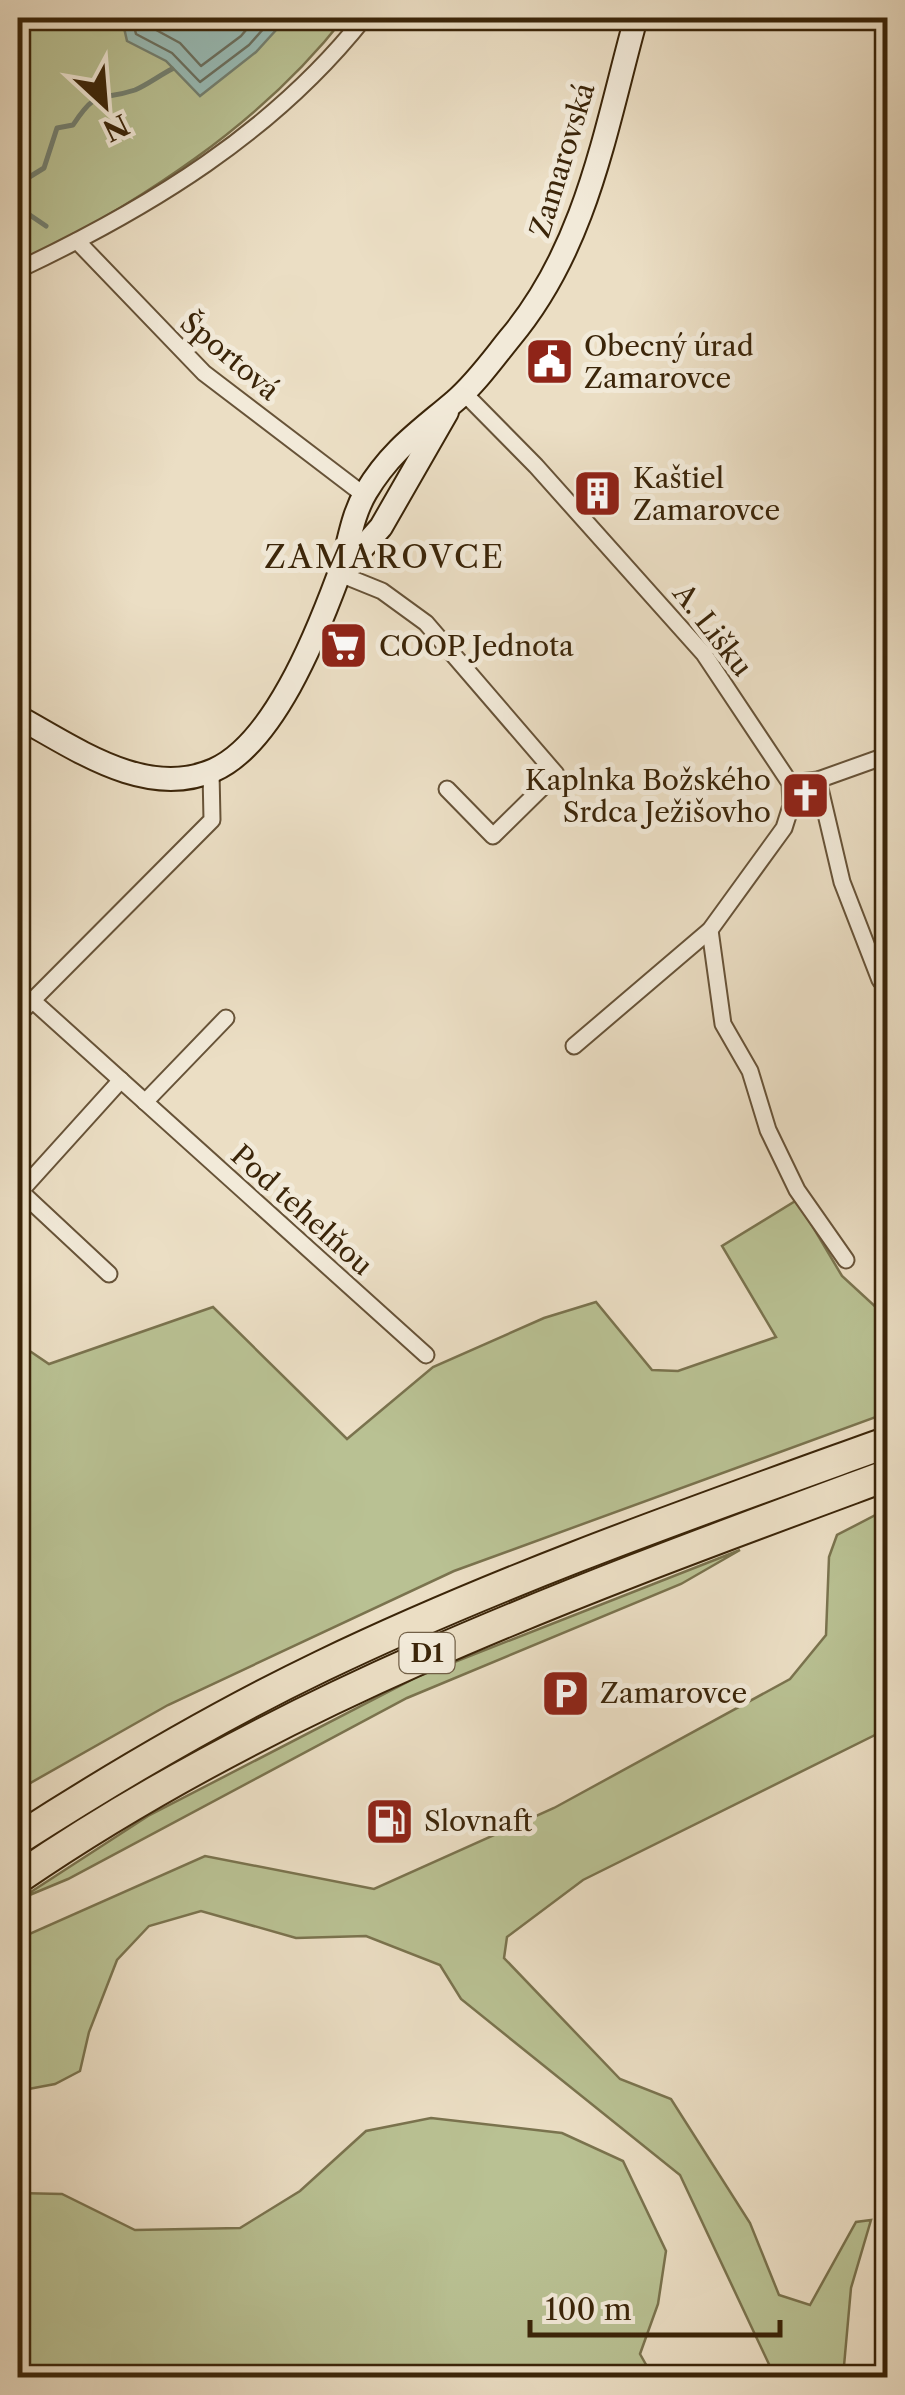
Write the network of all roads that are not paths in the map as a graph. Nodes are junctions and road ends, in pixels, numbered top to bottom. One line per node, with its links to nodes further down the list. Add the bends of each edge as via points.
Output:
1 (364, 18): 3 (street, via 239,144)
2 (636, 18): 5 (main road, Zamarovská, via 573,238 551,283)
3 (77, 241): 4 (street); 6 (street, Športová, via 204,373)
4 (18, 270)
5 (458, 398): 6 (main road, Zamarovská, via 397,449); 7 (main road, Zamarovská, via 381,527); 12 (street, A. Lišku, via 536,466 704,654)
6 (364, 494): 7 (main road, Zamarovská)
7 (340, 574): 10 (main road, Zamarovská, via 268,721 242,753); 13 (street, via 382,592 426,623 556,774 493,836)
8 (18, 716): 10 (main road, Zamarovská, via 136,776 162,780)
9 (888, 755): 11 (street)
10 (211, 772): 16 (street, via 212,820)
11 (818, 780): 12 (street); 15 (street, via 842,882)
12 (790, 783): 14 (street, via 784,828)
13 (448, 790)
14 (710, 930): 19 (street); 23 (street, via 723,1024 750,1070 768,1130 797,1190)
15 (880, 980)
16 (32, 1000): 17 (street); 20 (street, Pod tehelňou)
17 (18, 1015)
18 (226, 1018): 21 (street)
19 (574, 1046)
20 (121, 1080): 21 (street, Pod tehelňou); 22 (street)
21 (145, 1102): 25 (street, Pod tehelňou)
22 (19, 1193): 24 (street)
23 (846, 1260)
24 (109, 1274)
25 (426, 1355)
26 (888, 1442): 28 (highway, D1, via 534,1574 323,1666 128,1769)
27 (888, 1475): 29 (highway, D1, via 548,1602 336,1694 170,1781)
28 (18, 1839)
29 (18, 1878)

